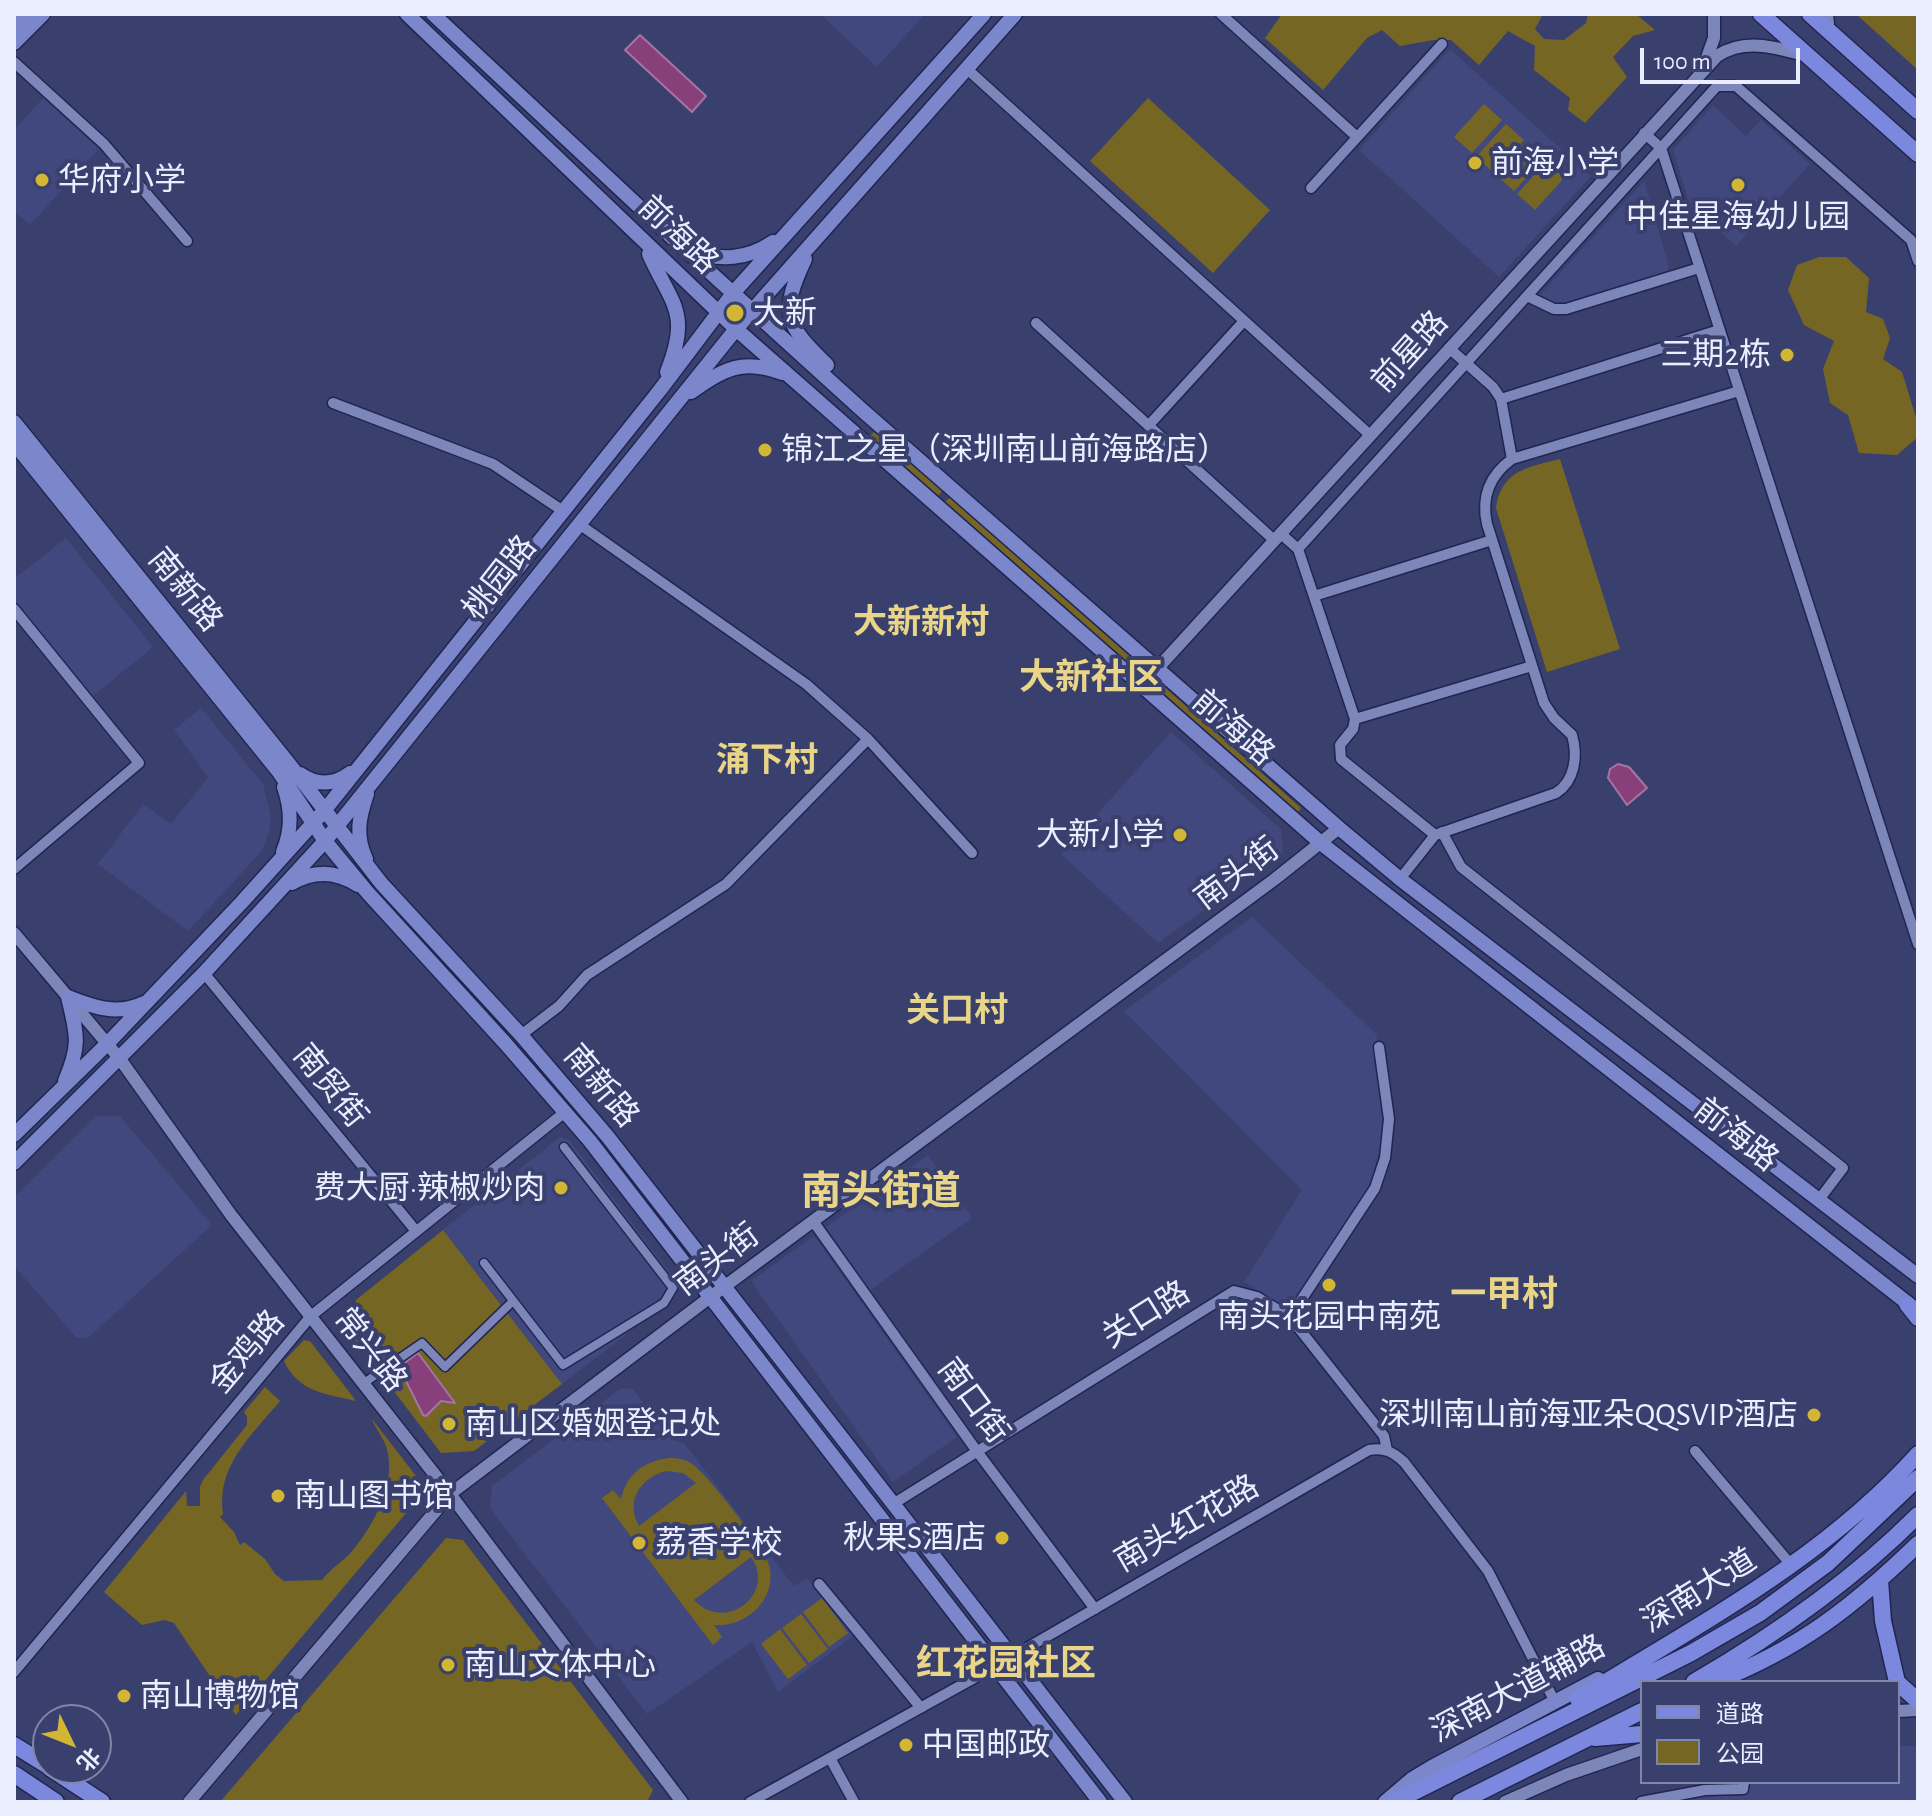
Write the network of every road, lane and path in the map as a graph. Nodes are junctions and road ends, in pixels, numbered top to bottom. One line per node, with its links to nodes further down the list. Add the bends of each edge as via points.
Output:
1 (43, 14): 11 (main road)
2 (407, 14): 28 (main road, 前海路)
3 (433, 14): 29 (main road, 前海路)
4 (984, 14): 25 (main road, 桃园路)
5 (1015, 14): 17 (main road, 桃园路)
6 (1221, 14): 21 (street)
7 (1714, 14): 18 (street, 前星路, via 1714,38)
8 (1761, 14): 15 (main road)
9 (1810, 14): 12 (main road)
10 (1826, 17): 12 (street)
11 (21, 21): 13 (main road)
12 (1841, 41): 19 (main road)
13 (14, 43)
14 (1442, 44): 21 (street)
15 (1807, 56): 18 (street, 前星路, via 1739,46 1726,49); 23 (main road)
16 (14, 62): 27 (street, via 104,144)
17 (966, 68): 26 (main road, 桃园路); 36 (street)
18 (1702, 70): 20 (street, 前星路)
19 (1918, 111)
20 (1644, 133): 22 (street); 40 (street, 前星路)
21 (1357, 137): 24 (street)
22 (1661, 148): 30 (street, via 1717,86 1736,86 1911,240); 31 (street); 33 (street)
23 (1918, 154)
24 (1311, 188)
25 (798, 221): 29 (main road, via 763,249 738,257 707,256); 32 (main road, 桃园路)
26 (818, 236): 34 (main road, 桃园路); 48 (main road, via 796,277 790,321)
27 (187, 241)
28 (644, 242): 35 (main road, 前海路); 43 (main road, via 678,316 677,344)
29 (680, 245): 32 (main road, 前海路)
30 (1918, 261)
31 (1699, 268): 33 (street, via 1566,309); 39 (street)
32 (734, 292): 34 (main road, 前海路); 35 (main road, 桃园路)
33 (1527, 296): 41 (street)
34 (753, 310): 38 (main road, 桃园路); 48 (main road, 前海路)
35 (718, 312): 38 (main road, 前海路); 43 (main road, 桃园路)
36 (1244, 321): 50 (street); 51 (street)
37 (1036, 323): 50 (street)
38 (736, 329): 42 (main road, 前海路); 45 (main road, 桃园路)
39 (1719, 330): 44 (street); 46 (street)
40 (1449, 348): 41 (street); 51 (street, 前星路)
41 (1467, 363): 46 (street); 58 (street)
42 (790, 376): 45 (main road, via 765,367 738,366); 74 (main road, 前海路)
43 (660, 390): 54 (main road, 桃园路)
44 (1739, 391): 53 (street); 83 (street)
45 (680, 399): 55 (main road, 桃园路)
46 (1501, 399): 53 (street)
47 (333, 403): 54 (street, via 493,464)
48 (862, 410): 62 (main road, 前海路)
49 (14, 422): 66 (main road, 南新路)
50 (1149, 425): 56 (street)
51 (1370, 435): 56 (street, 前星路)
52 (14, 443): 66 (main road, 南新路)
53 (1512, 459): 57 (street, via 1487,490 1485,513)
54 (563, 511): 65 (main road, 桃园路)
55 (579, 524): 64 (street, via 806,684); 67 (main road, 桃园路)
56 (1277, 536): 58 (street); 62 (street, 前星路)
57 (1492, 540): 59 (street); 61 (street)
58 (1298, 549): 59 (street)
59 (1314, 596): 63 (street)
60 (14, 609): 77 (street, via 139,763)
61 (1532, 666): 63 (street); 72 (street, via 1548,711 1572,735 1571,779 1545,798)
62 (1157, 669): 71 (main road, 前海路)
63 (1355, 719): 72 (street, via 1340,745 1343,763)
64 (868, 739): 75 (street); 87 (street, via 726,884 587,975 559,1006)
65 (360, 765): 66 (main road, via 332,783); 68 (main road, 桃园路)
66 (284, 768): 68 (main road, 南新路); 69 (main road, 南新路); 76 (main road, via 290,828)
67 (369, 787): 70 (main road, 桃园路); 79 (main road, via 359,835)
68 (324, 811): 69 (main road, 桃园路); 70 (main road, 南新路)
69 (313, 823): 73 (main road, 南新路); 76 (main road, 桃园路)
70 (336, 827): 73 (main road, 桃园路); 79 (main road, 南新路)
71 (1339, 828): 74 (street, 南头街); 78 (main road, 前海路)
72 (1439, 834): 78 (street); 96 (street, via 1461,867 1843,1168)
73 (325, 841): 80 (main road, 桃园路); 81 (main road, 南新路)
74 (1322, 844): 97 (street, 南头街); 104 (main road, 前海路)
75 (972, 853)
76 (273, 867): 86 (main road, 桃园路)
77 (14, 869)
78 (1400, 879): 96 (main road, 前海路)
79 (381, 883): 87 (main road, 南新路)
80 (278, 892): 81 (main road, via 322,873 343,877); 84 (main road, 桃园路)
81 (368, 893): 92 (main road, 南新路)
82 (14, 933): 85 (street, 常兴路)
83 (1918, 944)
84 (204, 973): 90 (main road, 桃园路); 98 (street, 南贸街)
85 (68, 997): 86 (main road, via 114,1010); 88 (street, 常兴路); 91 (main road, via 77,1045)
86 (152, 997): 88 (main road, 桃园路)
87 (521, 1035): 101 (main road, 南新路, via 608,1137)
88 (107, 1044): 90 (street, 常兴路); 91 (main road, 桃园路)
89 (1379, 1047): 106 (street, via 1389,1119 1385,1158 1375,1188)
90 (120, 1059): 95 (main road, 桃园路); 105 (street, 常兴路)
91 (61, 1089): 93 (main road, 桃园路)
92 (565, 1112): 98 (street, 金鸡路); 102 (main road, 南新路)
93 (14, 1135)
94 (564, 1147): 103 (street, via 673,1288 664,1303 563,1365)
95 (14, 1163)
96 (1818, 1201): 100 (main road, 前海路)
97 (813, 1221): 101 (street, 南头街); 109 (street, 南口街)
98 (416, 1231): 105 (street, 金鸡路)
99 (484, 1263): 103 (street)
100 (1918, 1276)
101 (724, 1288): 102 (street, 南头街); 115 (main road, 南新路)
102 (709, 1298): 114 (street, 南头街); 124 (main road, 南新路)
103 (513, 1301): 108 (street, via 445,1367 422,1343)
104 (1913, 1308): 107 (main road)
105 (311, 1316): 108 (street, 常兴路); 125 (street, 金鸡路)
106 (1290, 1317): 109 (street, 关口路, via 1257,1297 1234,1291); 110 (street, 关口路, via 1384,1436)
107 (1918, 1318)
108 (364, 1383): 114 (street, 常兴路)
109 (976, 1450): 115 (street, 关口路); 121 (street, 南口街)
110 (1387, 1450): 121 (street, 南头红花路, via 1369,1450); 131 (street, via 1404,1462 1488,1571)
111 (1695, 1451): 118 (street)
112 (1916, 1455): 118 (main road, 深南大道, via 1847,1524)
113 (1918, 1478): 138 (main road, 深南大道, via 1858,1538 1727,1633)
114 (450, 1494): 146 (street, 南头街); 147 (street, 常兴路)
115 (893, 1504): 123 (main road, 南新路)
116 (1918, 1515): 126 (main road, via 1819,1600)
117 (1918, 1544): 119 (main road)
118 (1792, 1566): 122 (main road, 深南大道)
119 (1880, 1580): 127 (main road, via 1796,1644); 128 (main road, via 1883,1621)
120 (819, 1584): 132 (street)
121 (1095, 1609): 123 (street, 南头红花路)
122 (1683, 1633): 131 (main road, 深南大道辅路); 138 (main road, 深南大道)
123 (1011, 1657): 124 (street, 南头红花路); 151 (main road, 南新路)
124 (994, 1667): 132 (street, 南头红花路); 150 (main road, 南新路)
125 (14, 1672)
126 (1697, 1680)
127 (1719, 1680)
128 (1898, 1680)
129 (1900, 1684): 130 (main road)
130 (1918, 1701)
131 (1555, 1702): 152 (main road, 深南大道辅路, via 1432,1767)
132 (921, 1708): 140 (street, 南头红花路)
133 (1640, 1712): 135 (main road)
134 (1640, 1734): 135 (main road)
135 (1585, 1739): 154 (main road)
136 (14, 1745): 139 (main road)
137 (1640, 1750): 155 (street)
138 (1491, 1752): 153 (main road, 深南大道)
139 (32, 1756)
140 (830, 1758): 148 (street, 南头红花路); 149 (street)
141 (14, 1774): 144 (main road)
142 (75, 1784): 145 (main road)
143 (1744, 1784): 156 (street, via 1743,1789)
144 (56, 1802)
145 (102, 1802)
146 (189, 1802)
147 (682, 1802)
148 (750, 1802)
149 (854, 1802)
150 (1100, 1802)
151 (1125, 1802)
152 (1385, 1802)
153 (1394, 1802)
154 (1460, 1802)
155 (1505, 1802)
156 (1641, 1802)

